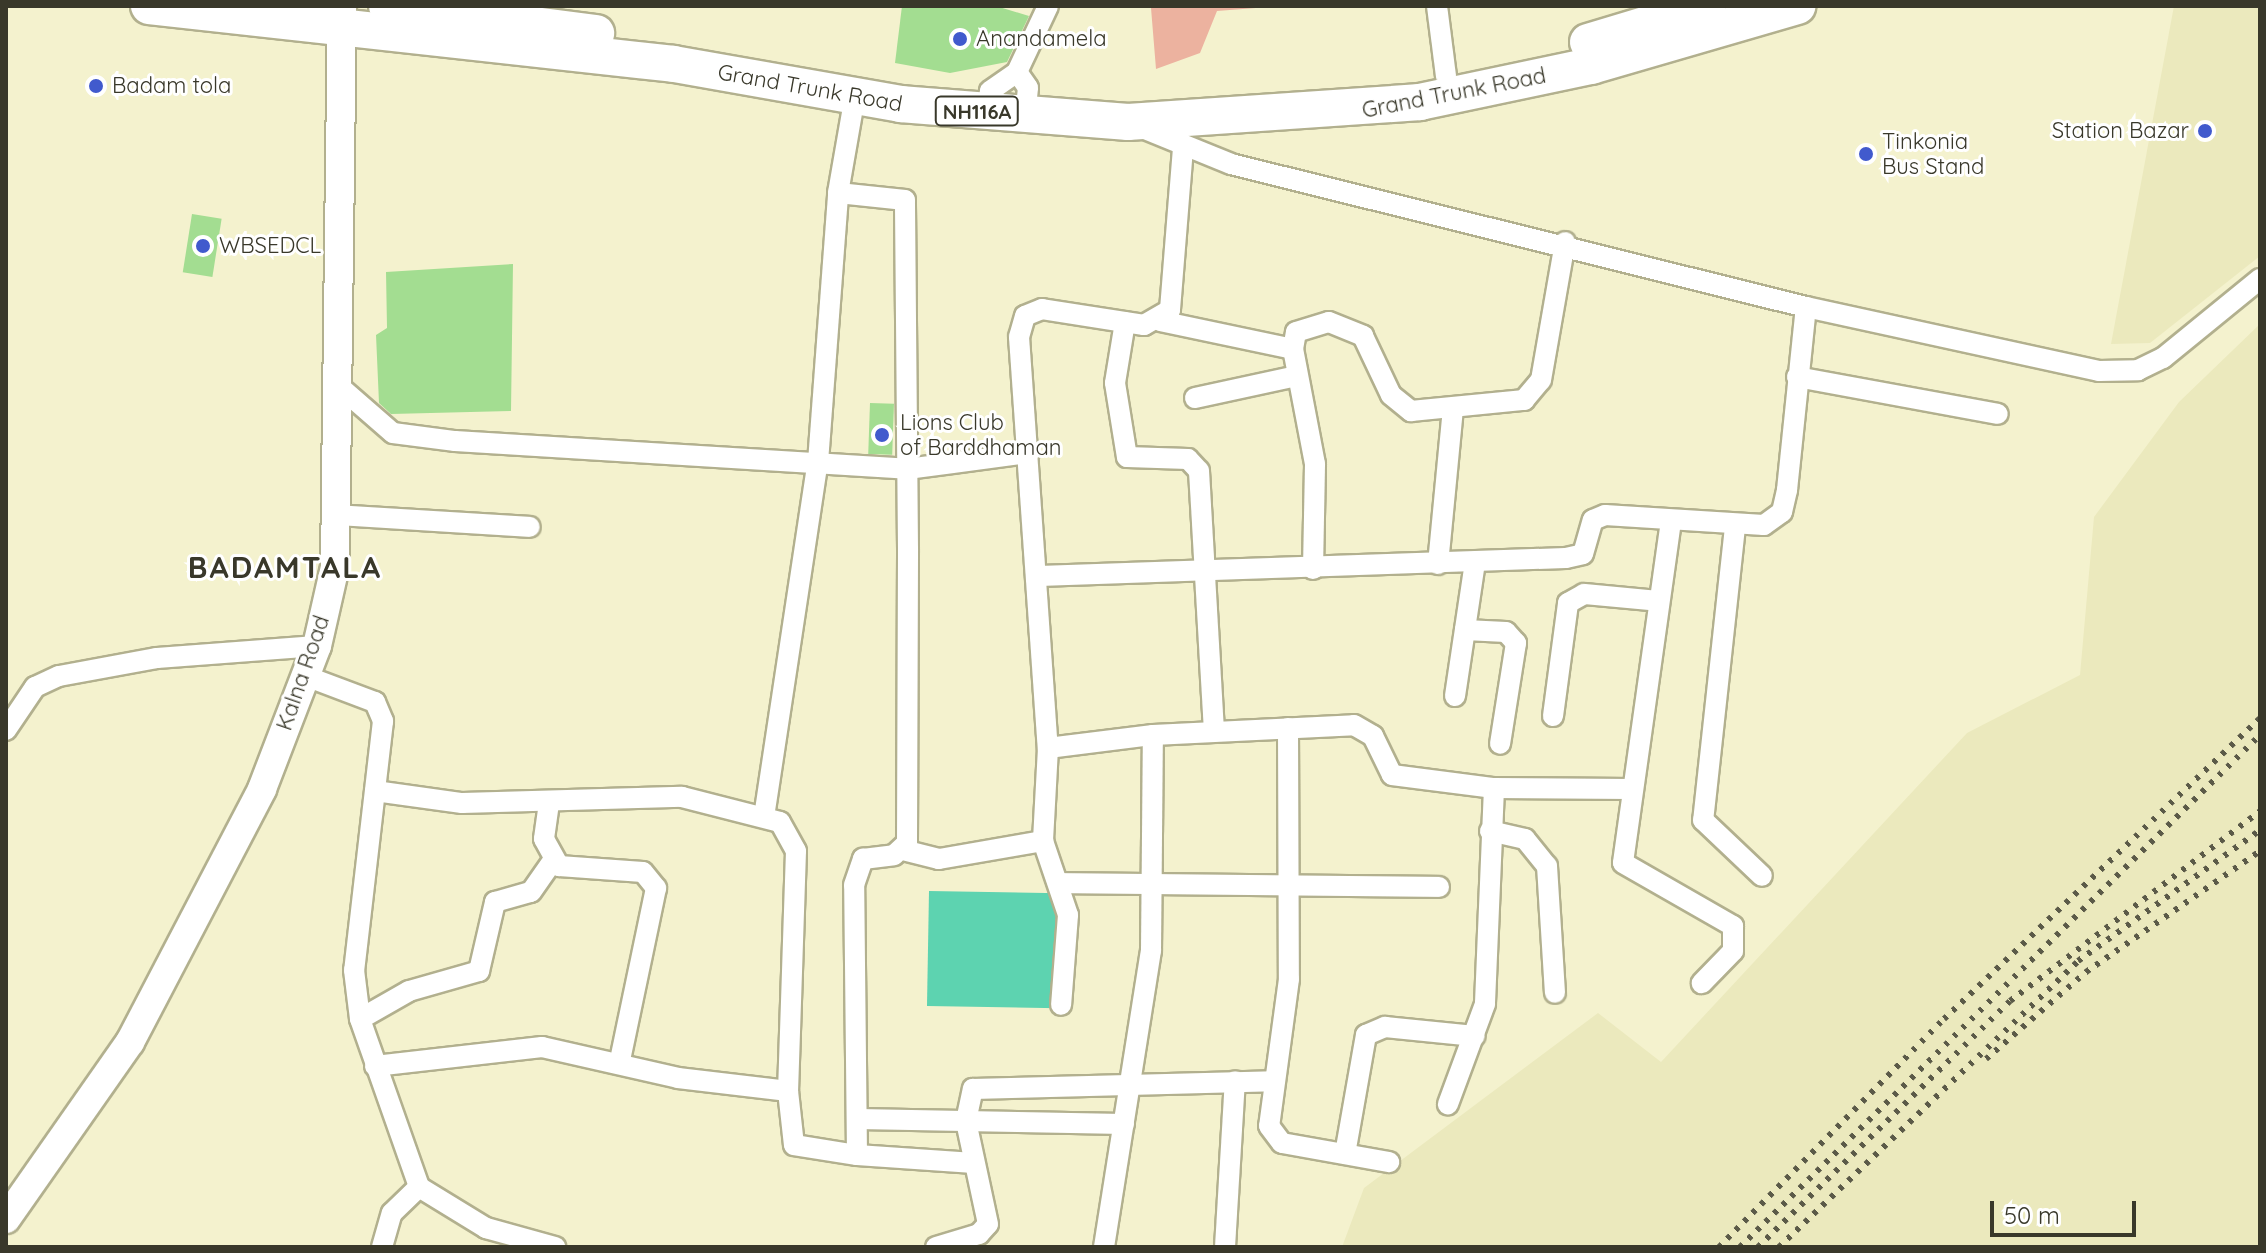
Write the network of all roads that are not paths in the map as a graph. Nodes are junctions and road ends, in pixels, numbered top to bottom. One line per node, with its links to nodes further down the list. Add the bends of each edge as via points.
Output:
1 (149, 6): 8 (highway, Grand Trunk Road / NH116A)
2 (387, 6): 7 (highway, Grand Trunk Road / NH116A)
3 (1048, 6): 11 (street)
4 (1437, 6): 9 (street)
5 (1708, 6): 9 (highway, Grand Trunk Road / NH116A)
6 (1797, 6): 12 (highway, Grand Trunk Road / NH116A, via 1606,62 1420,102)
7 (429, 8): 11 (highway, Grand Trunk Road / NH116A)
8 (341, 16): 10 (highway, Grand Trunk Road / NH116A); 23 (street, Kalna Road)
9 (1446, 76): 12 (highway, Grand Trunk Road / NH116A)
10 (855, 96): 11 (highway, Grand Trunk Road / NH116A); 14 (street)
11 (1009, 98): 12 (highway, Grand Trunk Road / NH116A)
12 (1115, 113): 13 (street)
13 (1183, 148): 15 (street); 18 (street, via 1170,310)
14 (838, 193): 28 (street); 29 (street, via 905,200)
15 (1565, 242): 17 (street); 25 (street, via 1534,393 1508,404)
16 (2260, 279): 17 (street, via 2138,370 2099,371)
17 (1806, 307): 22 (street)
18 (1160, 321): 19 (street); 20 (street)
19 (1125, 322): 27 (street, via 1042,309 1025,316 1019,337); 37 (street, via 1115,383 1124,449 1132,462 1196,462)
20 (1293, 349): 21 (street); 25 (street, via 1296,332 1311,323 1347,327 1363,336 1400,405)
21 (1297, 376): 24 (street); 36 (street, via 1315,464)
22 (1797, 377): 26 (street); 33 (street, via 1782,512 1764,525)
23 (340, 387): 28 (street, via 393,433); 30 (street, Kalna Road)
24 (1195, 398)
25 (1453, 408): 35 (street)
26 (1998, 414)
27 (1029, 453): 29 (street); 38 (street)
28 (818, 462): 29 (street); 55 (street)
29 (907, 469): 58 (street)
30 (336, 515): 32 (street); 41 (street, Kalna Road, via 335,567)
31 (1671, 521): 33 (street); 34 (street, via 1597,516 1577,556); 39 (street)
32 (530, 527)
33 (1735, 527): 60 (street, via 1702,800 1714,837)
34 (1475, 562): 35 (street); 40 (street)
35 (1438, 564): 36 (street)
36 (1313, 569): 37 (street)
37 (1205, 571): 38 (street); 47 (street)
38 (1039, 576): 50 (street)
39 (1659, 601): 44 (street, via 1584,594 1568,603); 52 (street)
40 (1465, 630): 43 (street); 49 (street, via 1506,632 1516,643)
41 (317, 646): 42 (street, Kalna Road); 46 (street, via 157,658 59,676 35,687)
42 (303, 675): 53 (street, via 375,702 383,721); 85 (street, Kalna Road, via 262,789 130,1042)
43 (1455, 696)
44 (1553, 716)
45 (1288, 728): 47 (street); 51 (street, via 1367,728 1392,775); 63 (street)
46 (6, 730)
47 (1214, 731): 48 (street)
48 (1153, 735): 50 (street); 62 (street)
49 (1500, 744)
50 (1048, 748): 57 (street)
51 (1494, 788): 52 (street); 56 (street)
52 (1631, 789): 65 (street, via 1623,863 1727,920 1736,934 1733,951)
53 (375, 791): 54 (street, via 462,803); 68 (street, via 354,970)
54 (549, 803): 55 (street, via 682,797); 59 (street, via 544,839)
55 (764, 817): 75 (street, via 787,827 796,851)
56 (1490, 831): 66 (street, via 1525,839 1547,866); 69 (street, via 1489,973)
57 (1043, 841): 58 (street, via 939,859); 61 (street)
58 (903, 850): 77 (street, via 871,856 856,869 850,1005)
59 (553, 860): 68 (street, via 531,892 495,902 479,971 409,991); 70 (street, via 653,878)
60 (1762, 876)
61 (1059, 883): 62 (street); 67 (street, via 1068,915)
62 (1152, 884): 63 (street); 72 (street)
63 (1291, 885): 64 (street); 74 (street, via 1289,979)
64 (1439, 887)
65 (1702, 983)
66 (1555, 993)
67 (1061, 1005)
68 (360, 1019): 71 (street)
69 (1475, 1036): 76 (street); 80 (street, via 1385,1027 1366,1035)
70 (620, 1060): 71 (street, via 542,1047); 75 (street, via 678,1078)
71 (375, 1066): 84 (street)
72 (1132, 1080): 73 (street); 78 (street, via 984,1085 967,1096); 79 (street)
73 (1235, 1081): 74 (street); 91 (street)
74 (1273, 1081): 80 (street, via 1273,1137)
75 (788, 1091): 81 (street, via 794,1145)
76 (1448, 1104)
77 (858, 1119): 78 (street); 81 (street)
78 (966, 1121): 79 (street); 83 (street)
79 (1124, 1124): 90 (street)
80 (1345, 1154): 82 (street)
81 (857, 1155): 83 (street)
82 (1389, 1162)
83 (974, 1163): 89 (street, via 988,1224 979,1234)
84 (419, 1187): 86 (street, via 486,1228); 87 (street, via 392,1213)
85 (6, 1219)
86 (527, 1243): 88 (street)
87 (382, 1247)
88 (555, 1247)
89 (936, 1247)
90 (1104, 1247)
91 (1225, 1247)

